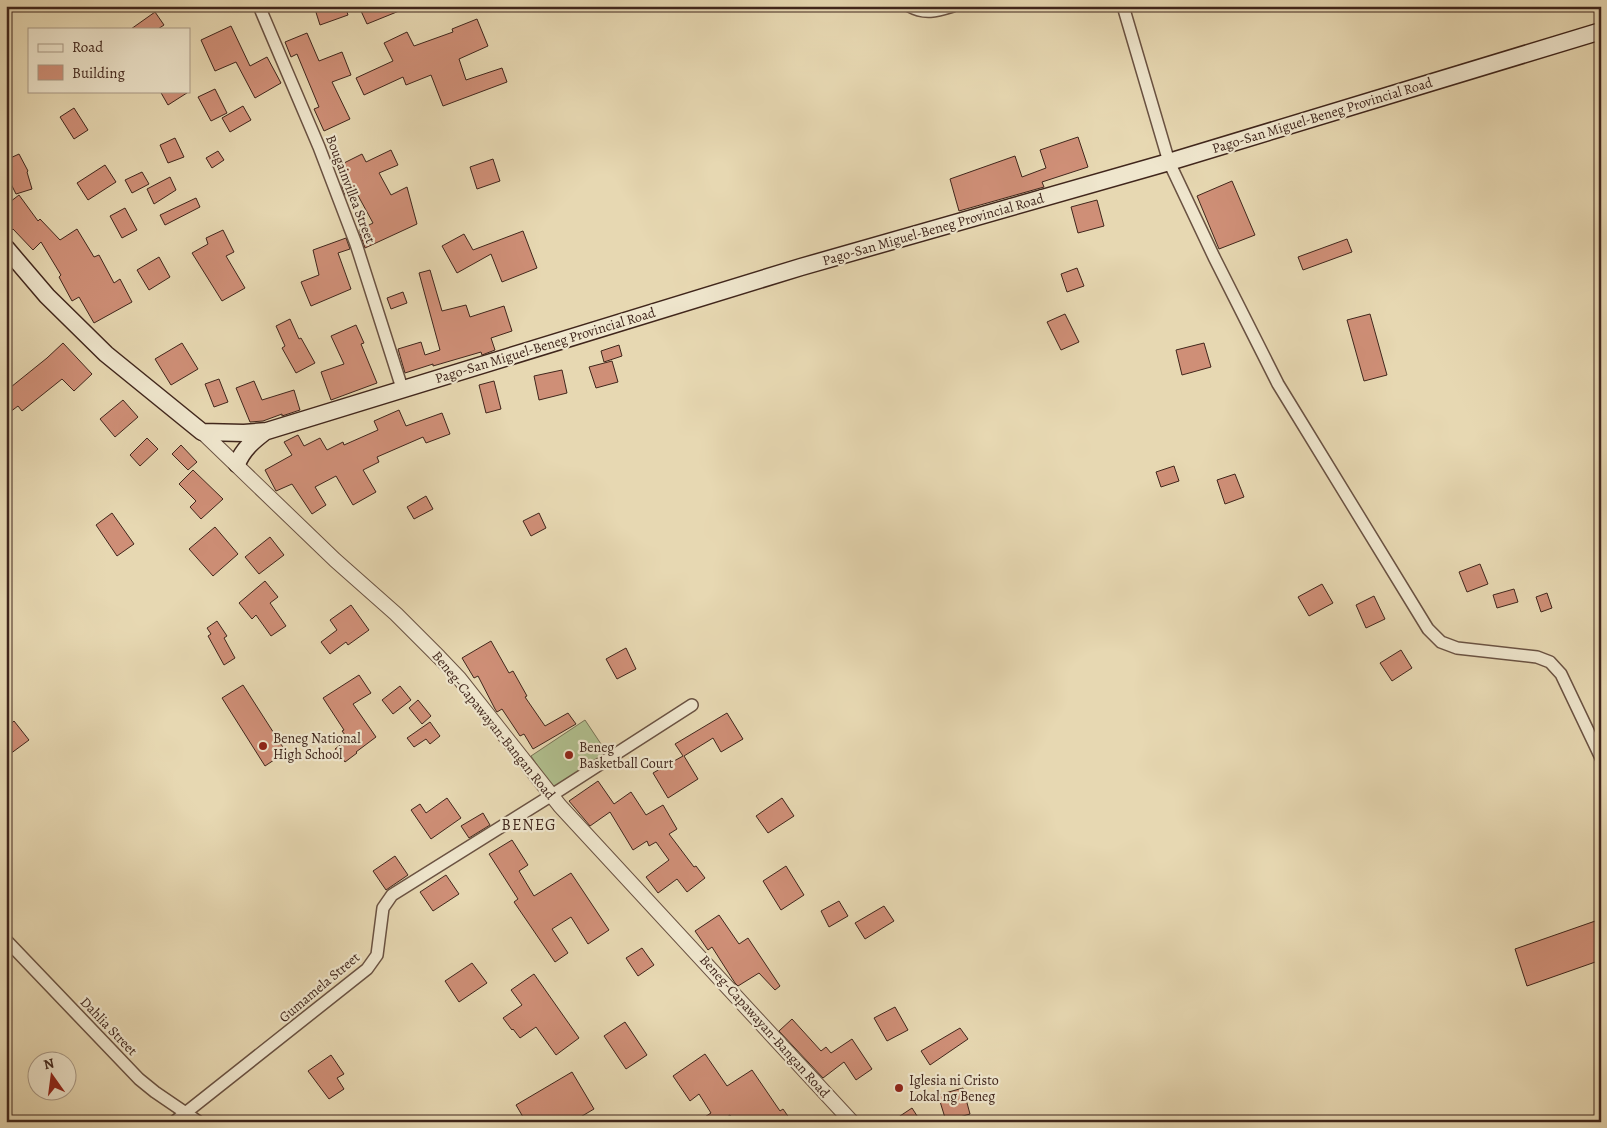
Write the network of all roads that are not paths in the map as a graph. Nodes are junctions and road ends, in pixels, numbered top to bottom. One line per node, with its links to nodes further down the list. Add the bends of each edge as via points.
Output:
1 (259, 6): 8 (street, Bougainvillea Street, via 356,244)
2 (909, 6): 3 (street, via 932,13)
3 (953, 6)
4 (1123, 6): 6 (street)
5 (1601, 31): 6 (main road, Pago-San Miguel-Beneg Provincial Road)
6 (1169, 162): 8 (main road, Pago-San Miguel-Beneg Provincial Road, via 801,267); 13 (street, via 1278,384 1428,629 1441,642 1457,648 1550,662 1561,674)
7 (6, 248): 10 (main road, via 47,296 106,354)
8 (402, 388): 9 (main road, Pago-San Miguel-Beneg Provincial Road)
9 (267, 430): 10 (main road); 11 (main road, via 247,448)
10 (202, 432): 11 (street, Beneg-Capawayan-Bangan Road)
11 (237, 464): 14 (street, Beneg-Capawayan-Bangan Road, via 459,678)
12 (692, 705): 14 (street, Gumamela Street)
13 (1601, 758)
14 (552, 795): 16 (street, Gumamela Street, via 392,895 383,908 377,955 367,969); 19 (street, Beneg-Capawayan-Bangan Road)
15 (6, 940): 16 (street, Dahlia Street, via 139,1079)
16 (185, 1114): 17 (street, Gumamela Street); 18 (street, Dahlia Street)
17 (174, 1122)
18 (198, 1122)
19 (852, 1122)

